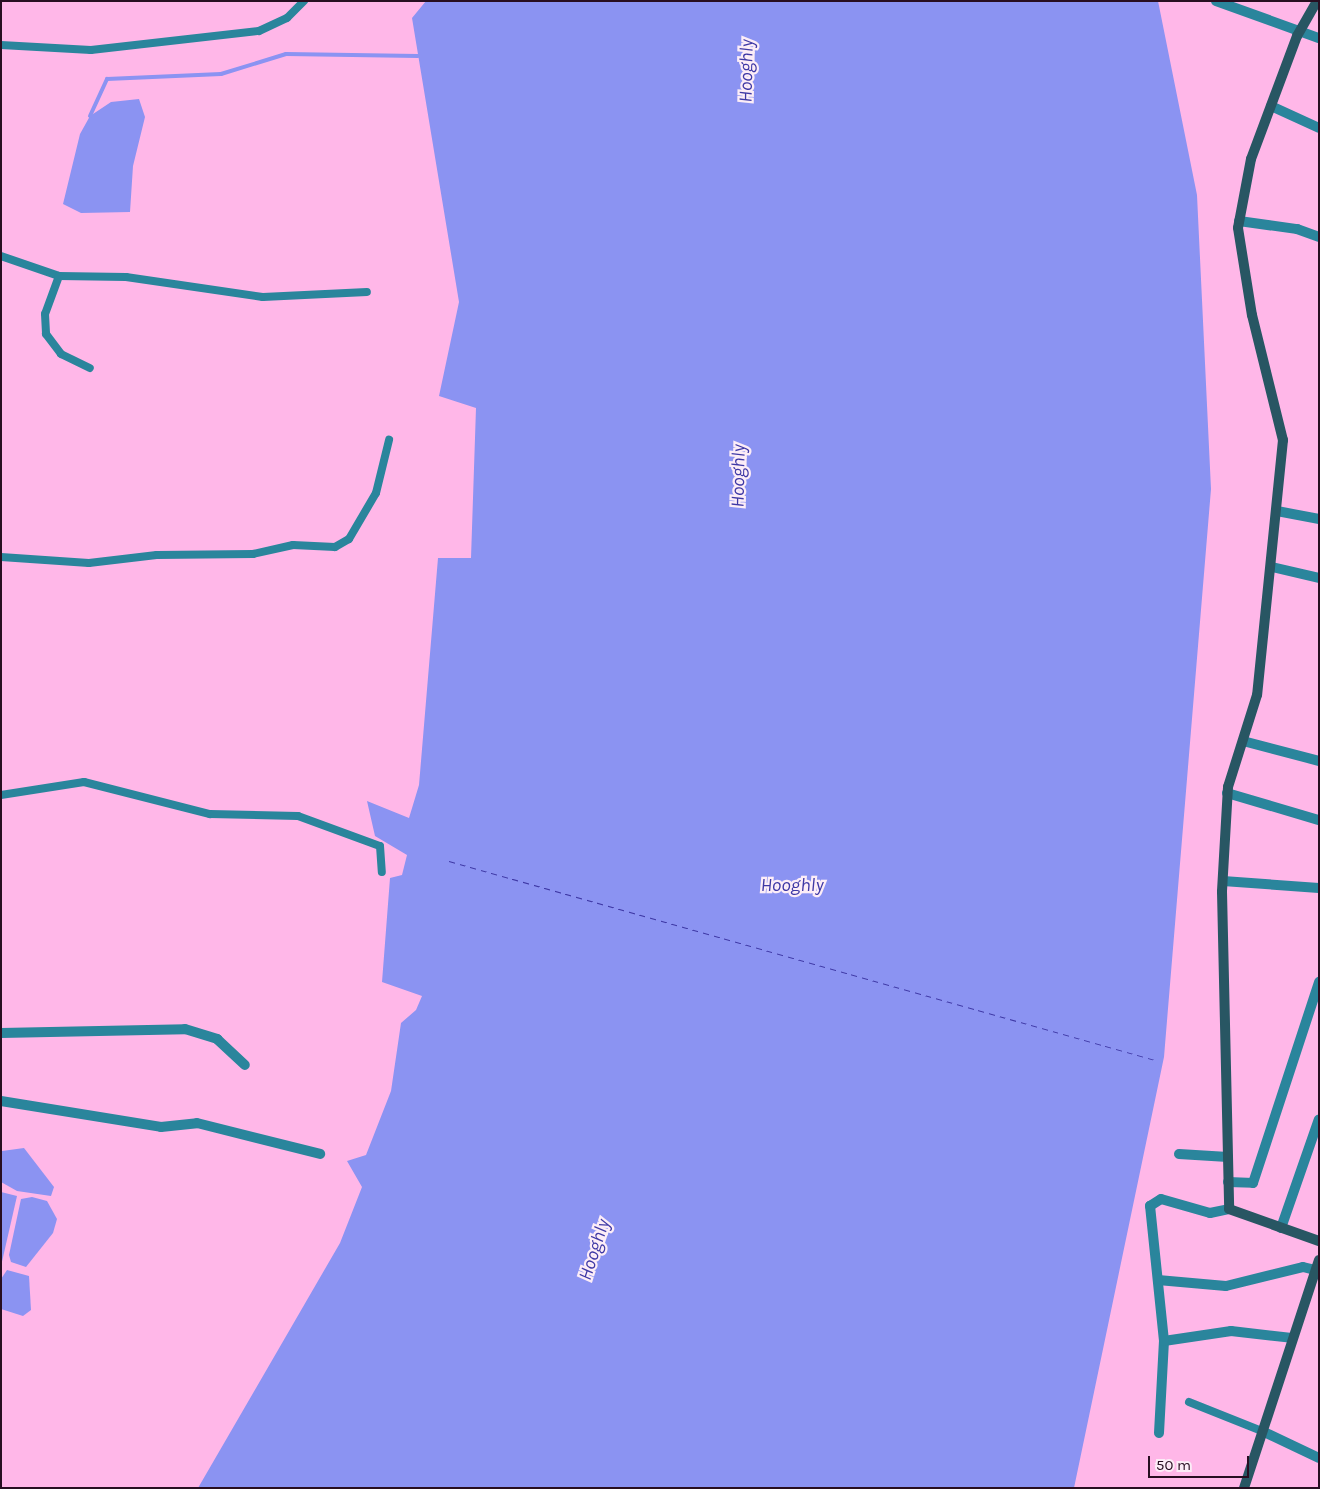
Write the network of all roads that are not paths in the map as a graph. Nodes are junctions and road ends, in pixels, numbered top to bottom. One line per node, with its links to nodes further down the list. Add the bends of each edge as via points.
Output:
1 (304, 1): 6 (lane, via 287,18 259,31 91,50)
2 (1216, 1): 4 (street)
3 (1317, 1): 4 (street)
4 (1300, 30): 5 (street); 7 (street)
5 (1319, 38)
6 (1, 44)
7 (1271, 106): 8 (street); 9 (street, via 1251,159)
8 (1319, 128)
9 (1239, 221): 10 (street, via 1297,229); 16 (street, via 1252,315 1282,440)
10 (1319, 237)
11 (1, 256): 12 (lane)
12 (59, 276): 13 (lane, via 126,277 263,297); 14 (lane, via 46,314 46,334 61,354)
13 (367, 292)
14 (90, 368)
15 (389, 440): 18 (lane, via 376,493 349,539 335,547 293,546 253,554 157,556 89,563)
16 (1277, 511): 17 (street); 19 (street)
17 (1319, 519)
18 (1, 557)
19 (1272, 567): 20 (street); 21 (street, via 1258,695)
20 (1319, 578)
21 (1243, 741): 22 (street); 23 (street)
22 (1319, 761)
23 (1227, 793): 25 (street); 27 (street)
24 (1, 795): 26 (lane, via 77,782 210,814 298,816 380,846)
25 (1319, 820)
26 (382, 872)
27 (1223, 881): 28 (street); 36 (street)
28 (1319, 888)
29 (1319, 982): 37 (street, via 1253,1183)
30 (1, 1033): 31 (street, via 185,1029 217,1039)
31 (245, 1065)
32 (1, 1101): 34 (street, via 160,1127 197,1123)
33 (1319, 1119): 39 (street)
34 (320, 1154)
35 (1179, 1154): 36 (street)
36 (1228, 1157): 37 (street)
37 (1228, 1182): 38 (street)
38 (1229, 1209): 39 (street); 42 (street, via 1210,1213 1155,1200 1150,1214)
39 (1280, 1228): 40 (street)
40 (1319, 1240)
41 (1316, 1273): 42 (street, via 1303,1267 1226,1286); 43 (street)
42 (1158, 1280): 44 (street)
43 (1292, 1338): 44 (street, via 1230,1331); 46 (street)
44 (1164, 1341): 47 (street)
45 (1189, 1402): 46 (lane)
46 (1262, 1431): 48 (street); 49 (street)
47 (1159, 1433)
48 (1319, 1458)
49 (1244, 1488)

